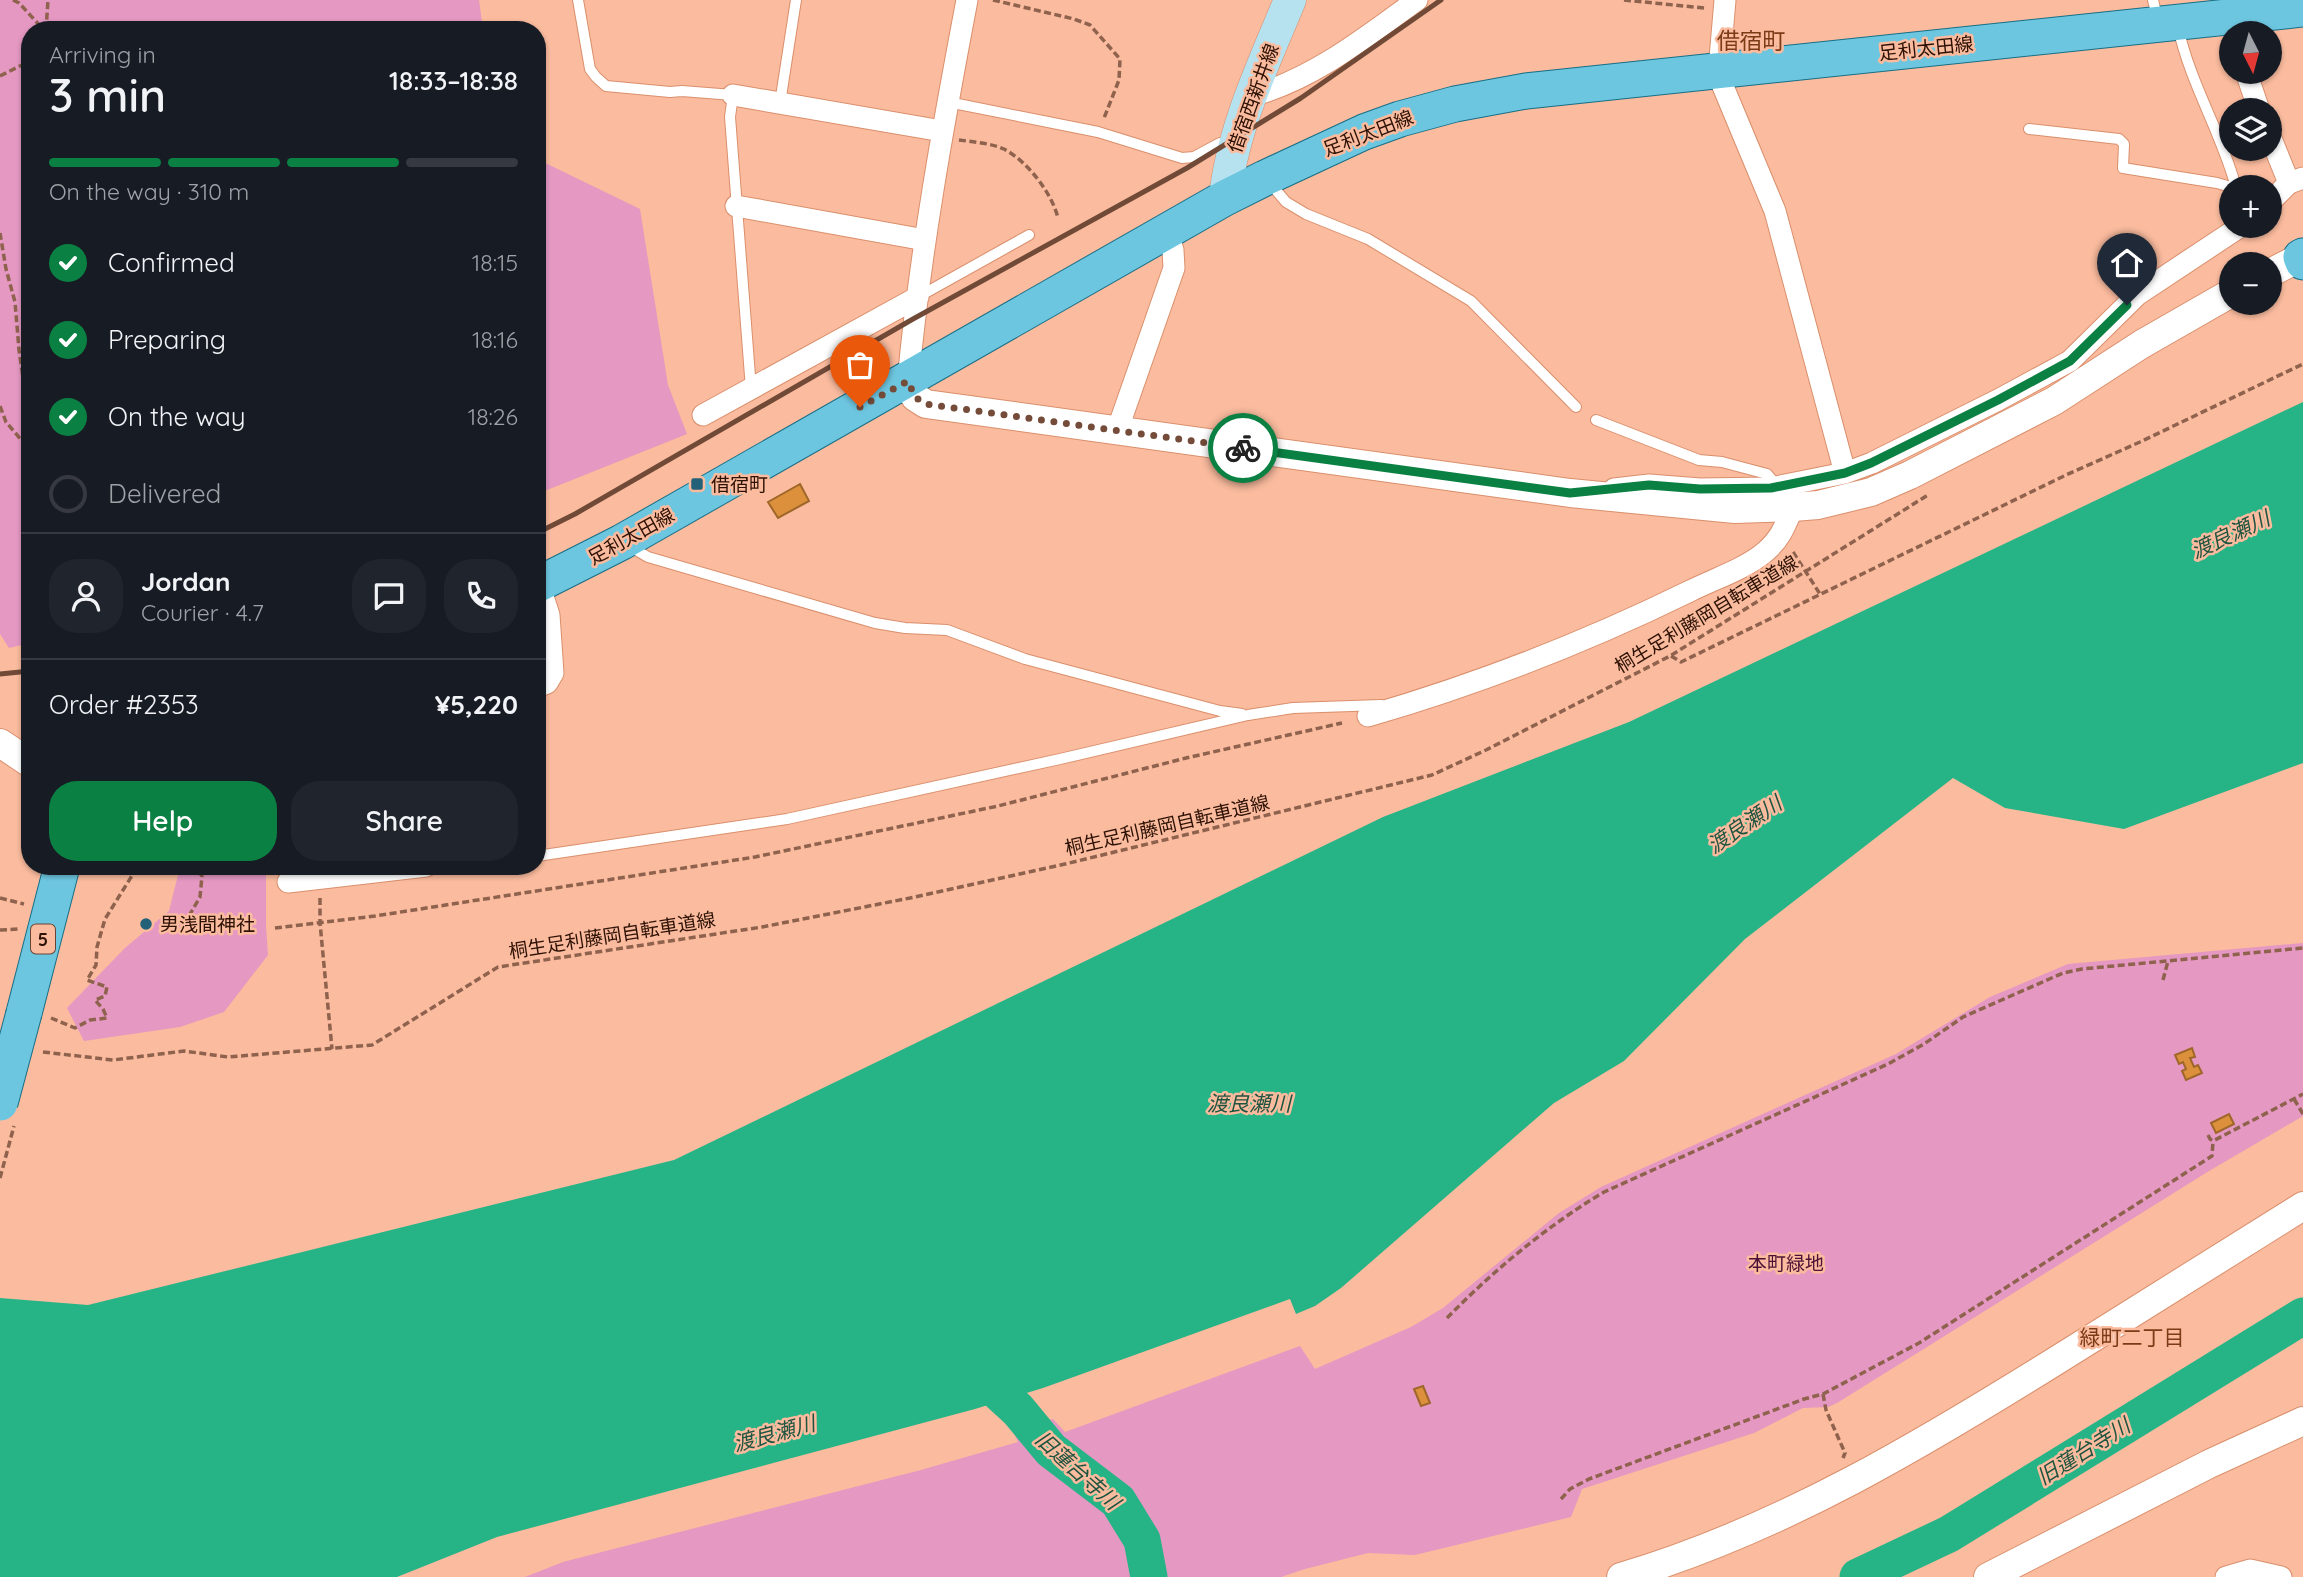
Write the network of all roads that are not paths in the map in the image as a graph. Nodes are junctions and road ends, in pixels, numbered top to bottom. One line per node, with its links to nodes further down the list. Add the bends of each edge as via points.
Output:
1 (578, 0): 12 (lane, via 590,69 606,86)
2 (796, 0): 15 (lane)
3 (967, 0): 14 (street)
4 (1290, 0): 13 (main road, 借宿西新井線)
5 (1417, 0): 13 (street, via 1306,75)
6 (1724, 5): 11 (street)
7 (2303, 9): 9 (main road, 足利太田線)
8 (2163, 15): 10 (main road, 足利太田線); 11 (main road, 足利太田線); 20 (lane, via 2189,63)
9 (2252, 21)
10 (2219, 22)
11 (1719, 70): 21 (main road, 足利太田線, via 1526,91 1454,104 1364,132); 41 (street, via 1775,211)
12 (733, 95): 15 (street); 26 (lane, via 730,117)
13 (1251, 96): 18 (main road, 借宿西新井線)
14 (948, 102): 17 (street); 18 (lane, via 1098,132 1182,158 1220,143)
15 (779, 103): 17 (street)
16 (2029, 129): 23 (lane, via 2119,139 2124,144 2123,168)
17 (942, 131): 30 (street)
18 (1235, 146): 25 (main road, 借宿西新井線)
19 (2282, 157): 22 (street)
20 (2232, 175)
21 (1265, 178): 25 (main road, 足利太田線); 37 (lane, via 1286,202 1306,214 1368,239 1471,301)
22 (2296, 181): 24 (street)
23 (2219, 183)
24 (2282, 192)
25 (1226, 198): 27 (main road, 足利太田線)
26 (736, 205): 30 (street); 36 (lane)
27 (1167, 231): 35 (main road, 足利太田線); 40 (street, via 1174,268)
28 (1029, 235): 33 (lane)
29 (2223, 238): 41 (street, via 2137,295 2070,361)
30 (925, 240): 33 (street)
31 (2302, 258): 32 (street)
32 (2282, 267)
33 (918, 297): 35 (street); 36 (street)
34 (2219, 300): 42 (street, via 2054,401 1910,475 1831,502)
35 (908, 381): 40 (street, via 915,397 926,404); 43 (main road, 足利太田線)
36 (751, 389): 38 (street)
37 (1576, 407)
38 (703, 415)
39 (1596, 419): 42 (lane, via 1699,460 1767,474)
40 (1117, 431): 42 (street, via 1570,493 1735,509)
41 (1845, 473): 42 (street)
42 (1786, 497): 47 (street, via 1781,536 1763,554 1545,656)
43 (622, 542): 44 (main road, 足利太田線); 48 (lane, via 648,557 849,616 905,628 947,630 1026,659)
44 (546, 581)
45 (546, 607): 46 (street, via 553,673)
46 (546, 683)
47 (1408, 705): 48 (lane, via 1293,708); 49 (street)
48 (1248, 715): 52 (lane, via 787,819)
49 (1367, 716)
50 (0, 743): 51 (street)
51 (21, 757)
52 (546, 855)
53 (60, 875): 56 (main road, 5, bridge, via 33,1015)
54 (340, 875): 55 (street)
55 (288, 882)
56 (0, 1103)
57 (2303, 1206): 59 (street, via 1952,1425 1866,1473 1746,1532)
58 (2303, 1420): 60 (street)
59 (1621, 1577)
60 (1988, 1577)
61 (2226, 1577): 62 (street, via 2250,1570)
62 (2281, 1577)

